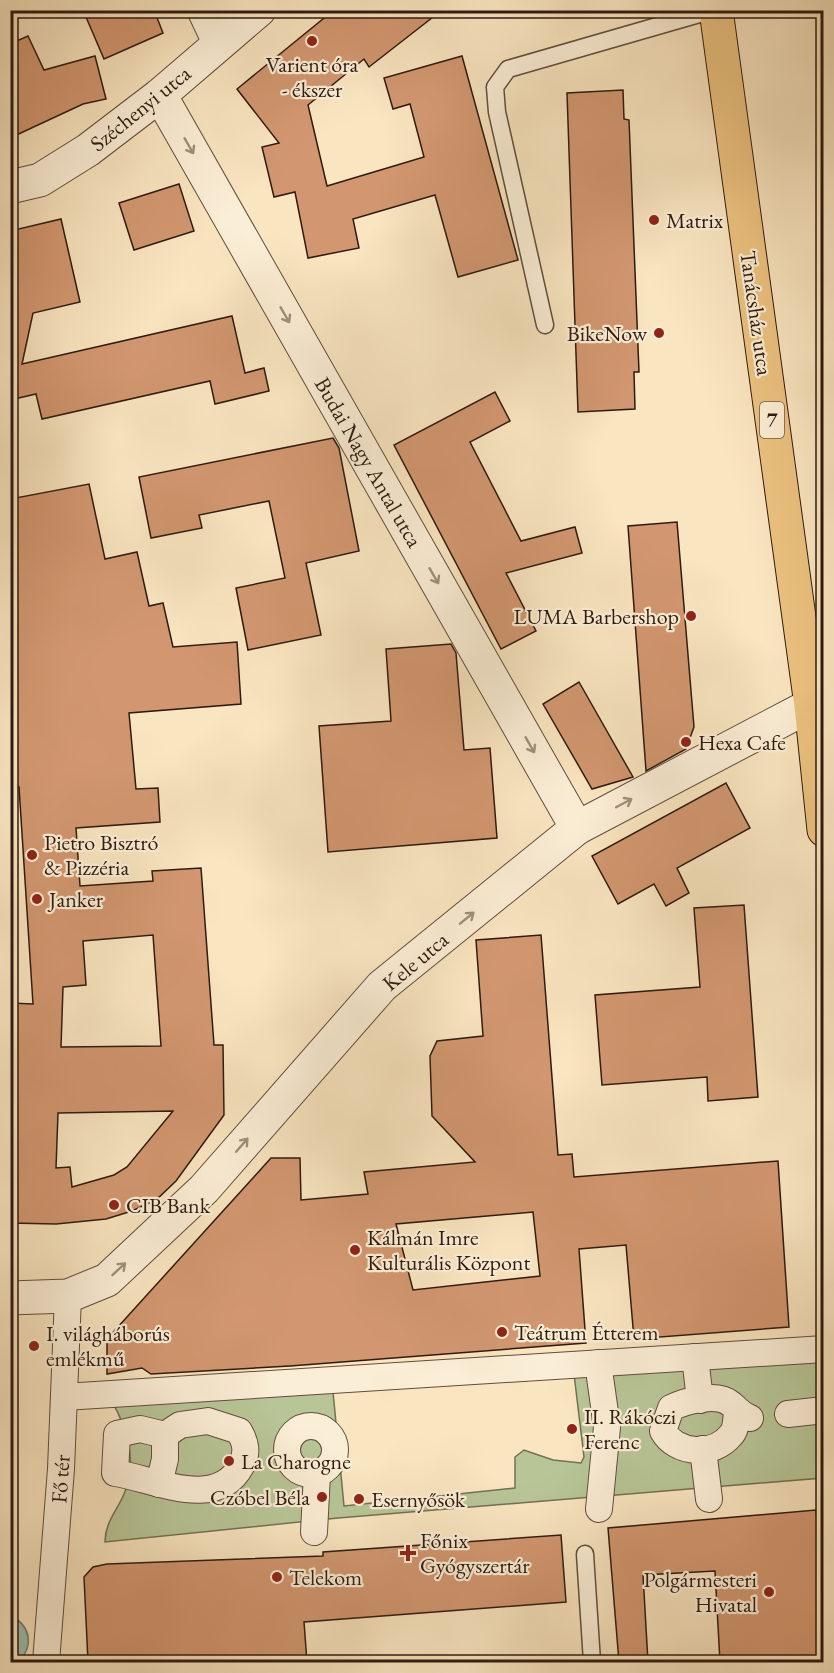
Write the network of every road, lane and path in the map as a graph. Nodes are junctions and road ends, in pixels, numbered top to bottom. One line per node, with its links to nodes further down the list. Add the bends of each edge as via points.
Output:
1 (204, 10): 4 (street)
2 (259, 10): 4 (street, Széchenyi utca)
3 (715, 10): 7 (lane, via 508,69 495,87 497,112); 8 (main road, Tanácsház utca / 7)
4 (219, 42): 5 (street, Széchenyi utca)
5 (160, 95): 6 (street, Széchenyi utca, via 88,150 40,180); 9 (street, Budai Nagy Antal utca, one-way to 9)
6 (10, 187)
7 (545, 325)
8 (817, 703): 9 (street, Kele utca, one-way to 8); 10 (main road, Tanácsház utca / 7)
9 (578, 828): 11 (street, Kele utca, one-way to 9, via 107,1281 204,1189 382,986)
10 (824, 830)
11 (68, 1296): 12 (street, Kele utca); 18 (street, Fő tér)
12 (10, 1298)
13 (824, 1349): 14 (street)
14 (695, 1358): 15 (street); 19 (street)
15 (598, 1363): 16 (street); 29 (street, via 607,1427)
16 (295, 1383): 17 (street); 23 (street, via 301,1387 306,1402)
17 (222, 1387): 18 (street); 22 (street, via 227,1412)
18 (64, 1397): 32 (street, Fő tér)
19 (700, 1400): 25 (street, via 671,1408 663,1431 679,1447); 25 (street, via 721,1399 744,1416 725,1442)
20 (824, 1410): 21 (street)
21 (788, 1414)
22 (224, 1425): 24 (street, via 208,1420 194,1422); 27 (street, via 239,1431 246,1445 237,1474 213,1488 191,1490)
23 (306, 1426): 26 (street, via 323,1429 334,1446 330,1465); 26 (street, via 291,1436 287,1458 300,1473)
24 (165, 1435): 27 (street); 27 (street, via 140,1430 117,1434 115,1473)
25 (703, 1449): 28 (street)
26 (316, 1474): 30 (street)
27 (159, 1484)
28 (709, 1499)
29 (599, 1509)
30 (315, 1532)
31 (585, 1554): 33 (lane)
32 (46, 1662)
33 (592, 1662)

